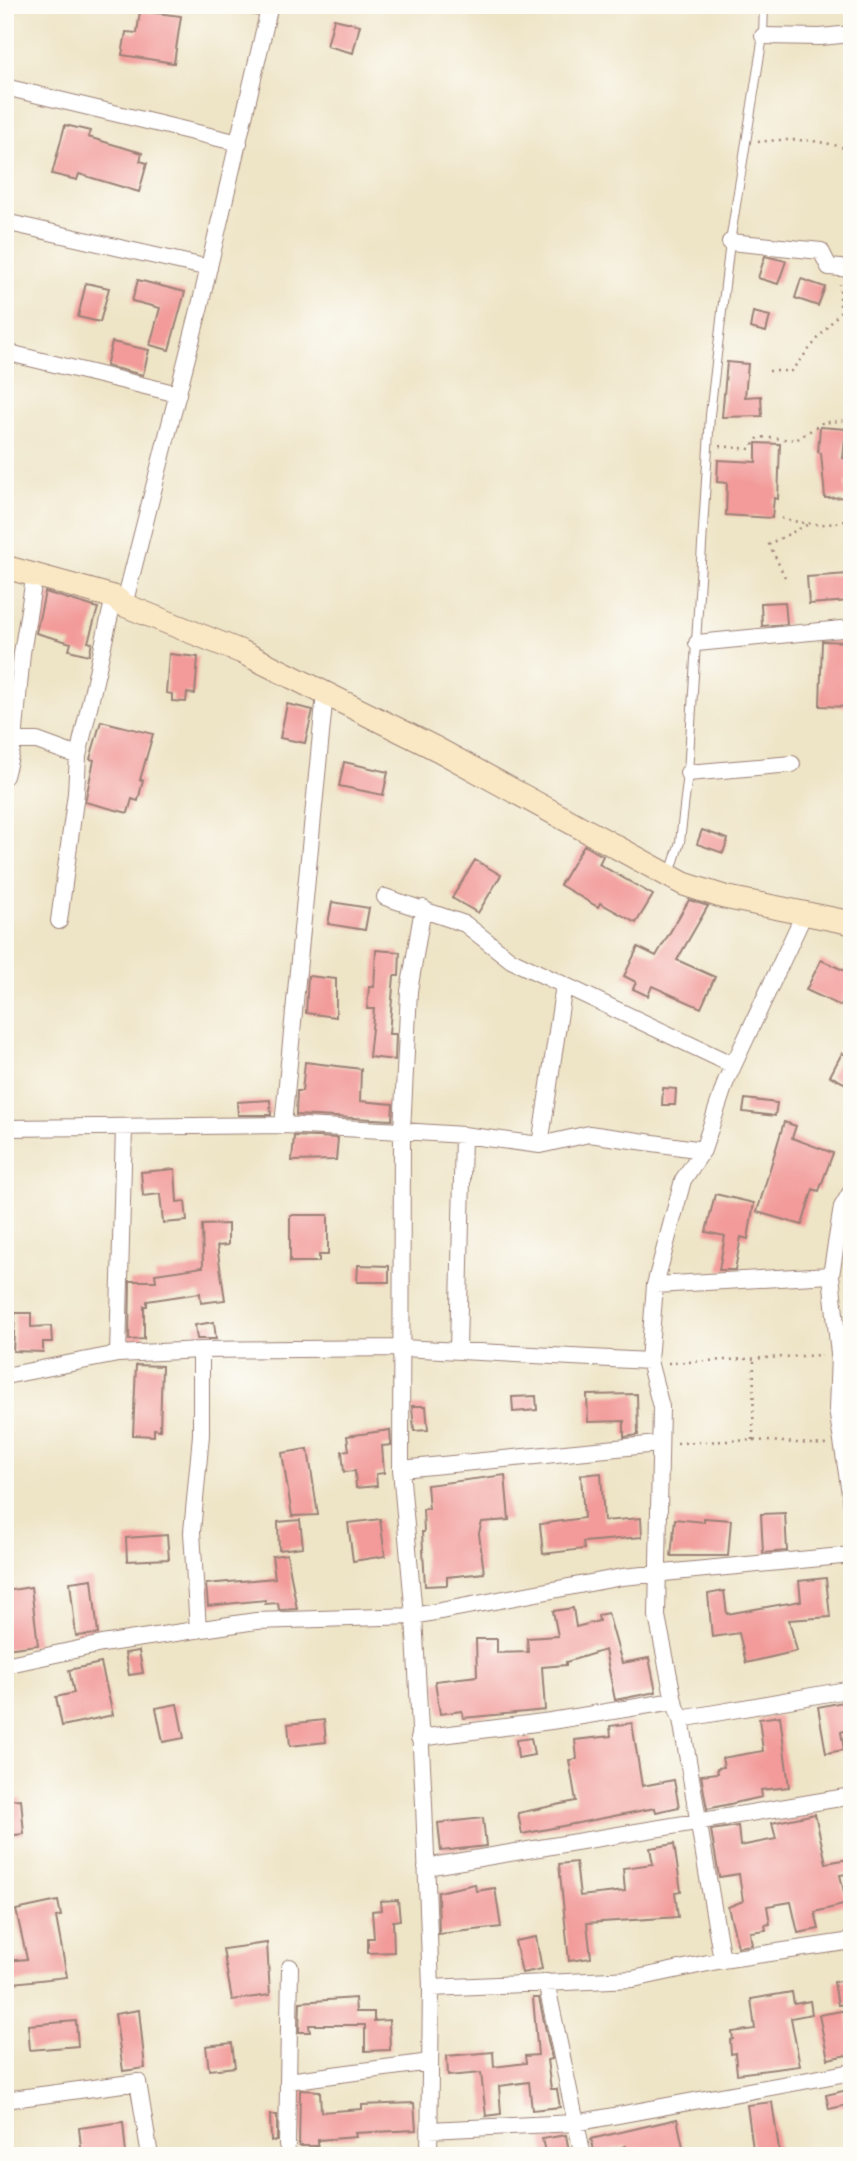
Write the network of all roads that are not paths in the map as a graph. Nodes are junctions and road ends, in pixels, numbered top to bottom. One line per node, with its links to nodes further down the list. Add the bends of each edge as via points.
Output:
1 (247, 5): 3 (street)
2 (764, 5): 5 (lane)
3 (269, 8): 7 (street)
4 (852, 34): 5 (street)
5 (763, 36): 9 (lane)
6 (5, 87): 7 (street)
7 (239, 143): 10 (street)
8 (5, 222): 10 (street)
9 (730, 242): 11 (street, via 821,251 829,267); 18 (lane, via 708,445)
10 (209, 268): 13 (street)
11 (846, 268)
12 (5, 352): 13 (street)
13 (178, 394): 16 (street)
14 (5, 567): 15 (street)
15 (35, 573): 16 (street); 20 (street)
16 (119, 601): 19 (street, via 242,652); 21 (street)
17 (852, 628): 18 (street)
18 (697, 643): 23 (lane)
19 (326, 694): 25 (street); 33 (street)
20 (14, 741): 21 (street, via 37,741); 24 (street)
21 (78, 756): 29 (street)
22 (792, 764): 23 (street)
23 (688, 772): 25 (lane, via 680,842)
24 (5, 776)
25 (670, 876): 28 (street, via 724,897)
26 (384, 897): 27 (street)
27 (423, 908): 31 (street, via 464,925 511,960); 36 (street, via 409,991)
28 (805, 912): 30 (street); 32 (street)
29 (59, 921)
30 (852, 923)
31 (564, 985): 32 (street); 38 (street)
32 (733, 1065): 39 (street)
33 (283, 1125): 34 (street); 36 (street)
34 (124, 1127): 35 (street); 47 (street)
35 (5, 1128)
36 (402, 1131): 37 (street); 44 (street)
37 (463, 1135): 38 (street); 46 (street)
38 (540, 1145): 39 (street, via 589,1134)
39 (703, 1150): 43 (street, via 682,1180)
40 (852, 1190): 41 (street)
41 (847, 1205): 42 (street)
42 (831, 1275): 43 (street); 52 (street, via 839,1354 837,1409)
43 (655, 1285): 48 (street)
44 (402, 1348): 45 (street); 46 (street); 51 (street)
45 (201, 1350): 47 (street); 57 (street, via 201,1435 192,1532)
46 (458, 1350): 48 (street)
47 (118, 1354): 49 (street)
48 (649, 1361): 50 (street, via 661,1406)
49 (5, 1376)
50 (658, 1444): 51 (street); 55 (street)
51 (401, 1469): 56 (street)
52 (850, 1482): 53 (street)
53 (852, 1506)
54 (852, 1555): 55 (street)
55 (656, 1573): 56 (street); 60 (street, via 657,1616)
56 (414, 1616): 57 (street, via 256,1621); 62 (street)
57 (198, 1630): 58 (street)
58 (5, 1665)
59 (852, 1689): 61 (street)
60 (674, 1701): 61 (street); 62 (street)
61 (681, 1719): 64 (street)
62 (419, 1738): 65 (street)
63 (852, 1796): 64 (street)
64 (696, 1823): 65 (street); 67 (street)
65 (426, 1867): 70 (street)
66 (852, 1941): 67 (street)
67 (722, 1960): 69 (street, via 633,1979)
68 (290, 1967): 73 (street)
69 (547, 1982): 70 (street); 75 (street)
70 (431, 1988): 71 (street)
71 (430, 2062): 73 (street); 76 (street)
72 (852, 2072): 75 (street)
73 (288, 2081): 77 (street)
74 (5, 2101): 78 (street, via 138,2082)
75 (575, 2123): 76 (street); 80 (street)
76 (429, 2130): 79 (street)
77 (287, 2145)
78 (150, 2156)
79 (429, 2156)
80 (583, 2156)

